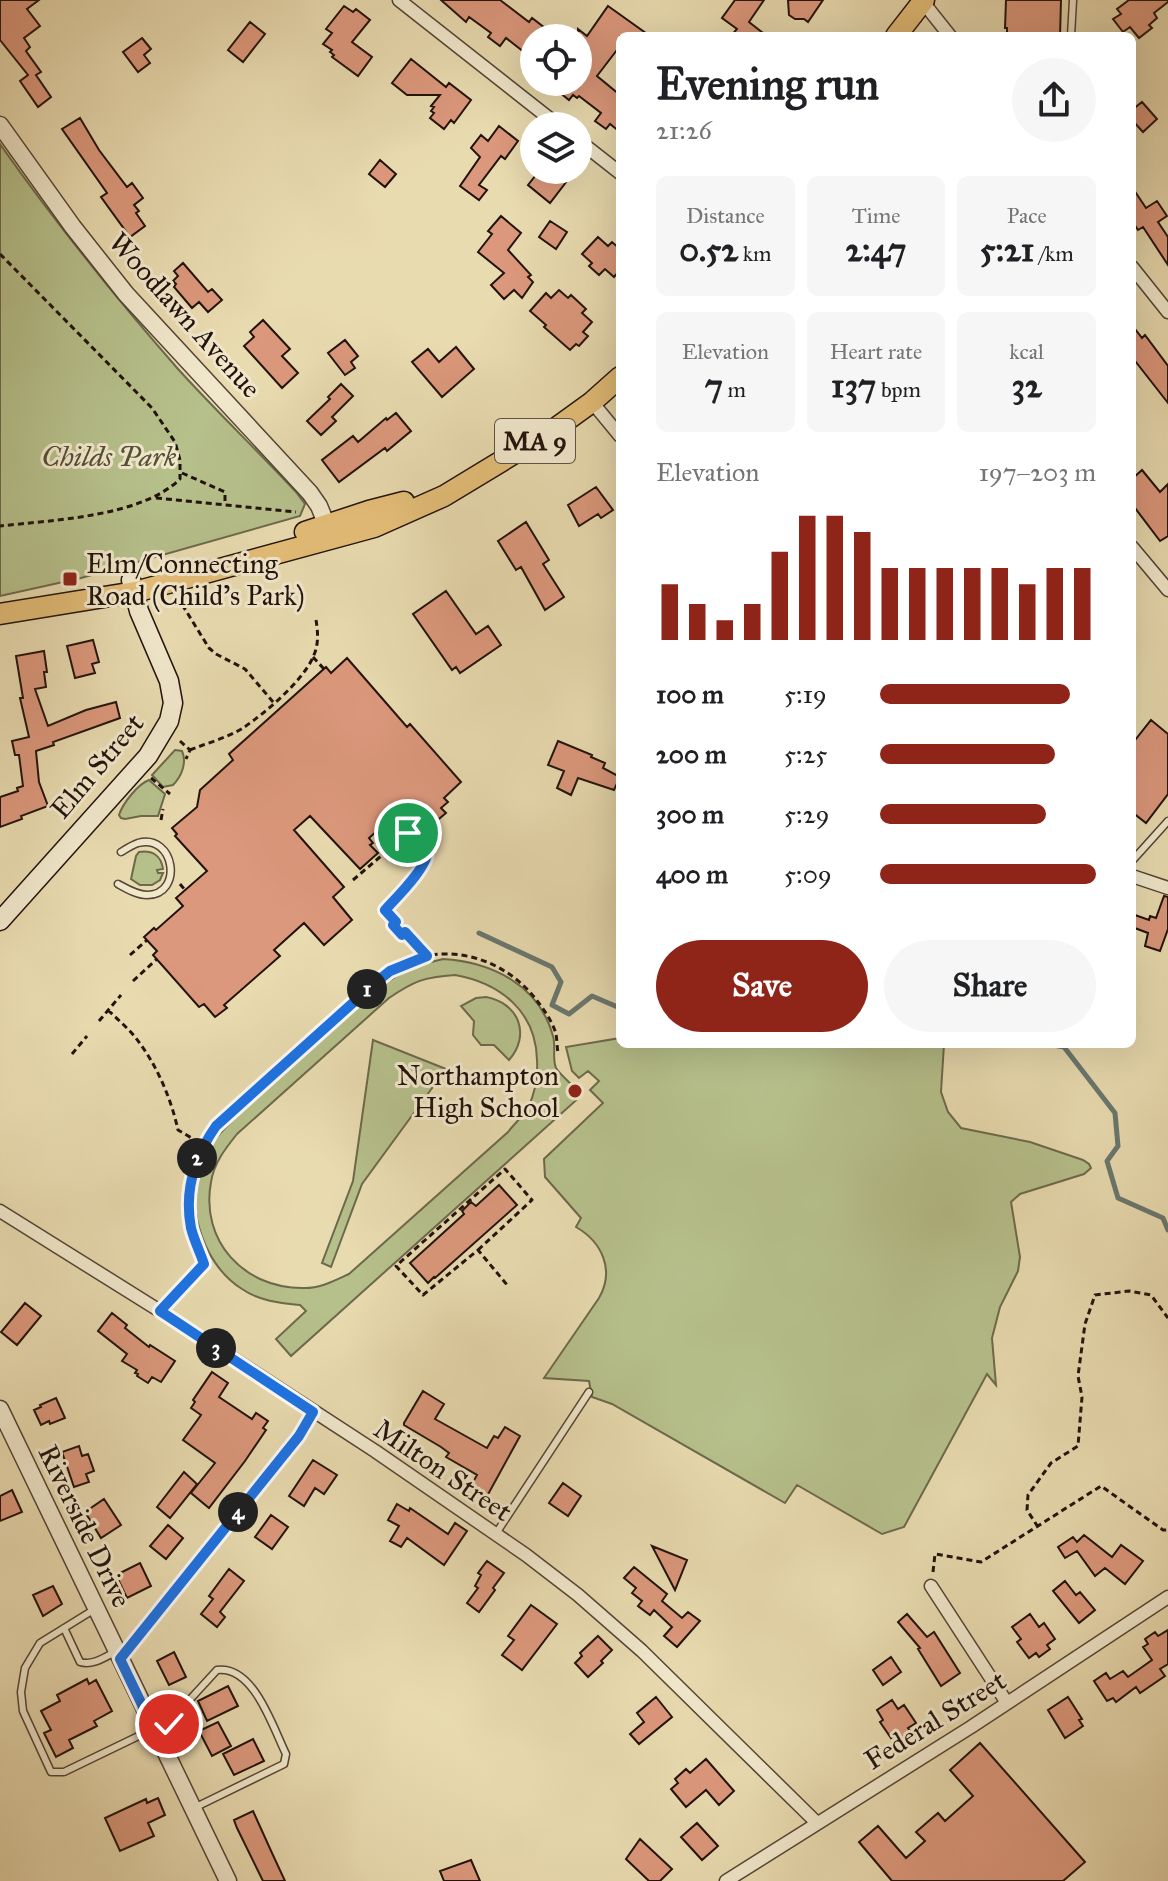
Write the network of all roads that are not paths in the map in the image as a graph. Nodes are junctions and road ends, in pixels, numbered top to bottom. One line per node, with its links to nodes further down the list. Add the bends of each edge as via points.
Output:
1 (399, 0): 7 (street)
2 (1073, 0): 6 (lane)
3 (924, 1): 4 (highway); 5 (street)
4 (899, 32)
5 (947, 32)
6 (1071, 32)
7 (541, 112)
8 (0, 125): 16 (street, Woodlawn Avenue, via 126,294 310,493)
9 (592, 151): 10 (street)
10 (616, 170)
11 (1136, 272): 12 (street)
12 (1168, 312)
13 (616, 381): 14 (highway, MA 9)
14 (592, 402): 15 (street); 16 (highway, MA 9, via 444,496 374,527)
15 (616, 431)
16 (330, 532): 18 (highway, MA 9)
17 (1136, 552): 19 (street)
18 (133, 586): 20 (highway, MA 9); 27 (main road, Elm Street, via 169,681 169,721 148,756)
19 (1168, 590)
20 (0, 614)
21 (1168, 821): 23 (lane)
22 (121, 852): 25 (lane, via 140,842 156,844 169,858 171,871 166,886 154,894)
23 (1136, 857)
24 (1136, 877): 26 (street)
25 (118, 884)
26 (1168, 888)
27 (0, 921)
28 (203, 1144): 30 (lane, via 190,1188 191,1227 204,1264)
29 (0, 1211): 30 (street, Milton Street)
30 (160, 1311): 33 (street, Milton Street)
31 (589, 1392): 34 (lane)
32 (0, 1409): 37 (street, Riverside Drive)
33 (313, 1412): 34 (street, Milton Street); 39 (street, via 299,1436)
34 (495, 1535): 43 (street, Milton Street, via 569,1588 642,1651)
35 (931, 1586): 40 (street)
36 (1168, 1597): 40 (street, Federal Street)
37 (95, 1609): 38 (lane); 39 (street, Riverside Drive)
38 (64, 1628): 39 (lane, via 80,1662); 41 (lane, via 40,1643 25,1668 21,1692 23,1711 51,1772 64,1772)
39 (118, 1655): 41 (street, Riverside Drive)
40 (1007, 1703): 43 (street, Federal Street)
41 (155, 1732): 42 (street, Riverside Drive); 42 (lane, via 217,1670 239,1676 260,1697 286,1754 284,1764)
42 (193, 1808): 44 (street, Riverside Drive)
43 (817, 1823): 45 (street, Federal Street)
44 (228, 1881)
45 (726, 1881)

